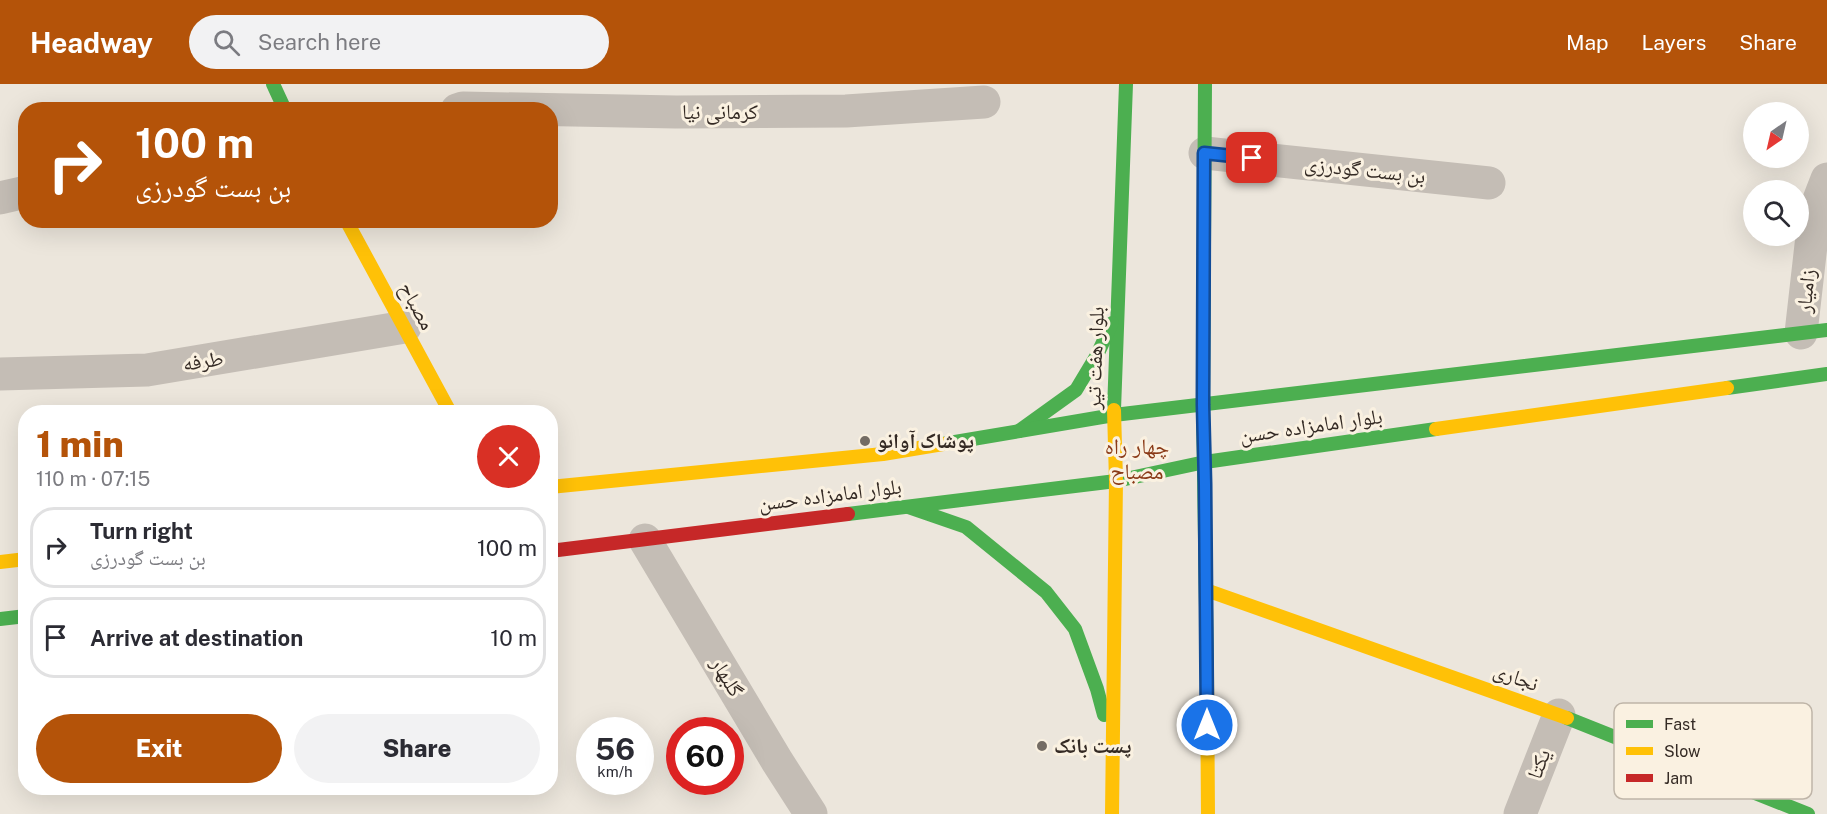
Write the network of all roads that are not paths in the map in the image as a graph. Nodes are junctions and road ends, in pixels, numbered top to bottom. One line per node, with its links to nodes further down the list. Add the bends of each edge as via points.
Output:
1 (273, 84): 6 (main road)
2 (1126, 84): 14 (main road, بلوار هفت تیر)
3 (1205, 84): 8 (main road)
4 (676, 98): 5 (street, کرمانی نیا); 7 (street, کرمانی نیا, via 846,111)
5 (459, 100)
6 (281, 102)
7 (984, 102)
8 (1204, 153): 9 (street, بن بست گودرزی); 20 (main road)
9 (1489, 183)
10 (1826, 186): 16 (street, زامیار, via 1815,210)
11 (18, 194): 12 (street)
12 (0, 198)
13 (350, 228): 15 (main road, مصباح)
14 (1118, 310): 21 (main road, بلوار هفت تیر); 22 (main road, via 1076,390)
15 (405, 327): 17 (street, طرفه, via 147,370); 19 (main road, مصباح)
16 (1814, 332): 20 (main road, بلوار امامزاده حسن)
17 (0, 374)
18 (1827, 374): 23 (main road, بلوار امامزاده حسن)
19 (446, 405)
20 (1203, 405): 21 (main road, بلوار امامزاده حسن); 23 (main road)
21 (1114, 415): 22 (main road, بلوار امامزاده حسن); 24 (main road, بلوار هفت تیر)
22 (1019, 431): 25 (main road, بلوار امامزاده حسن, via 883,454)
23 (1205, 462): 24 (main road, بلوار امامزاده حسن); 31 (main road)
24 (1116, 481): 26 (main road, بلوار امامزاده حسن); 36 (main road, بلوار هفت تیر)
25 (558, 486)
26 (908, 507): 27 (main road, بلوار امامزاده حسن); 36 (main road, via 966,527 1046,592 1075,629)
27 (645, 540): 28 (main road, بلوار امامزاده حسن); 38 (street, گلبهار)
28 (558, 550)
29 (18, 560): 30 (main road)
30 (0, 562)
31 (1206, 590): 34 (main road, نجاری); 40 (main road)
32 (18, 617): 33 (main road)
33 (0, 619)
34 (1559, 715): 35 (main road, نجاری); 41 (street, یکتا)
35 (1614, 737)
36 (1113, 747): 39 (main road, بلوار هفت تیر)
37 (1770, 799): 42 (main road, نجاری)
38 (811, 814)
39 (1112, 814)
40 (1208, 814)
41 (1520, 814)
42 (1808, 814)

